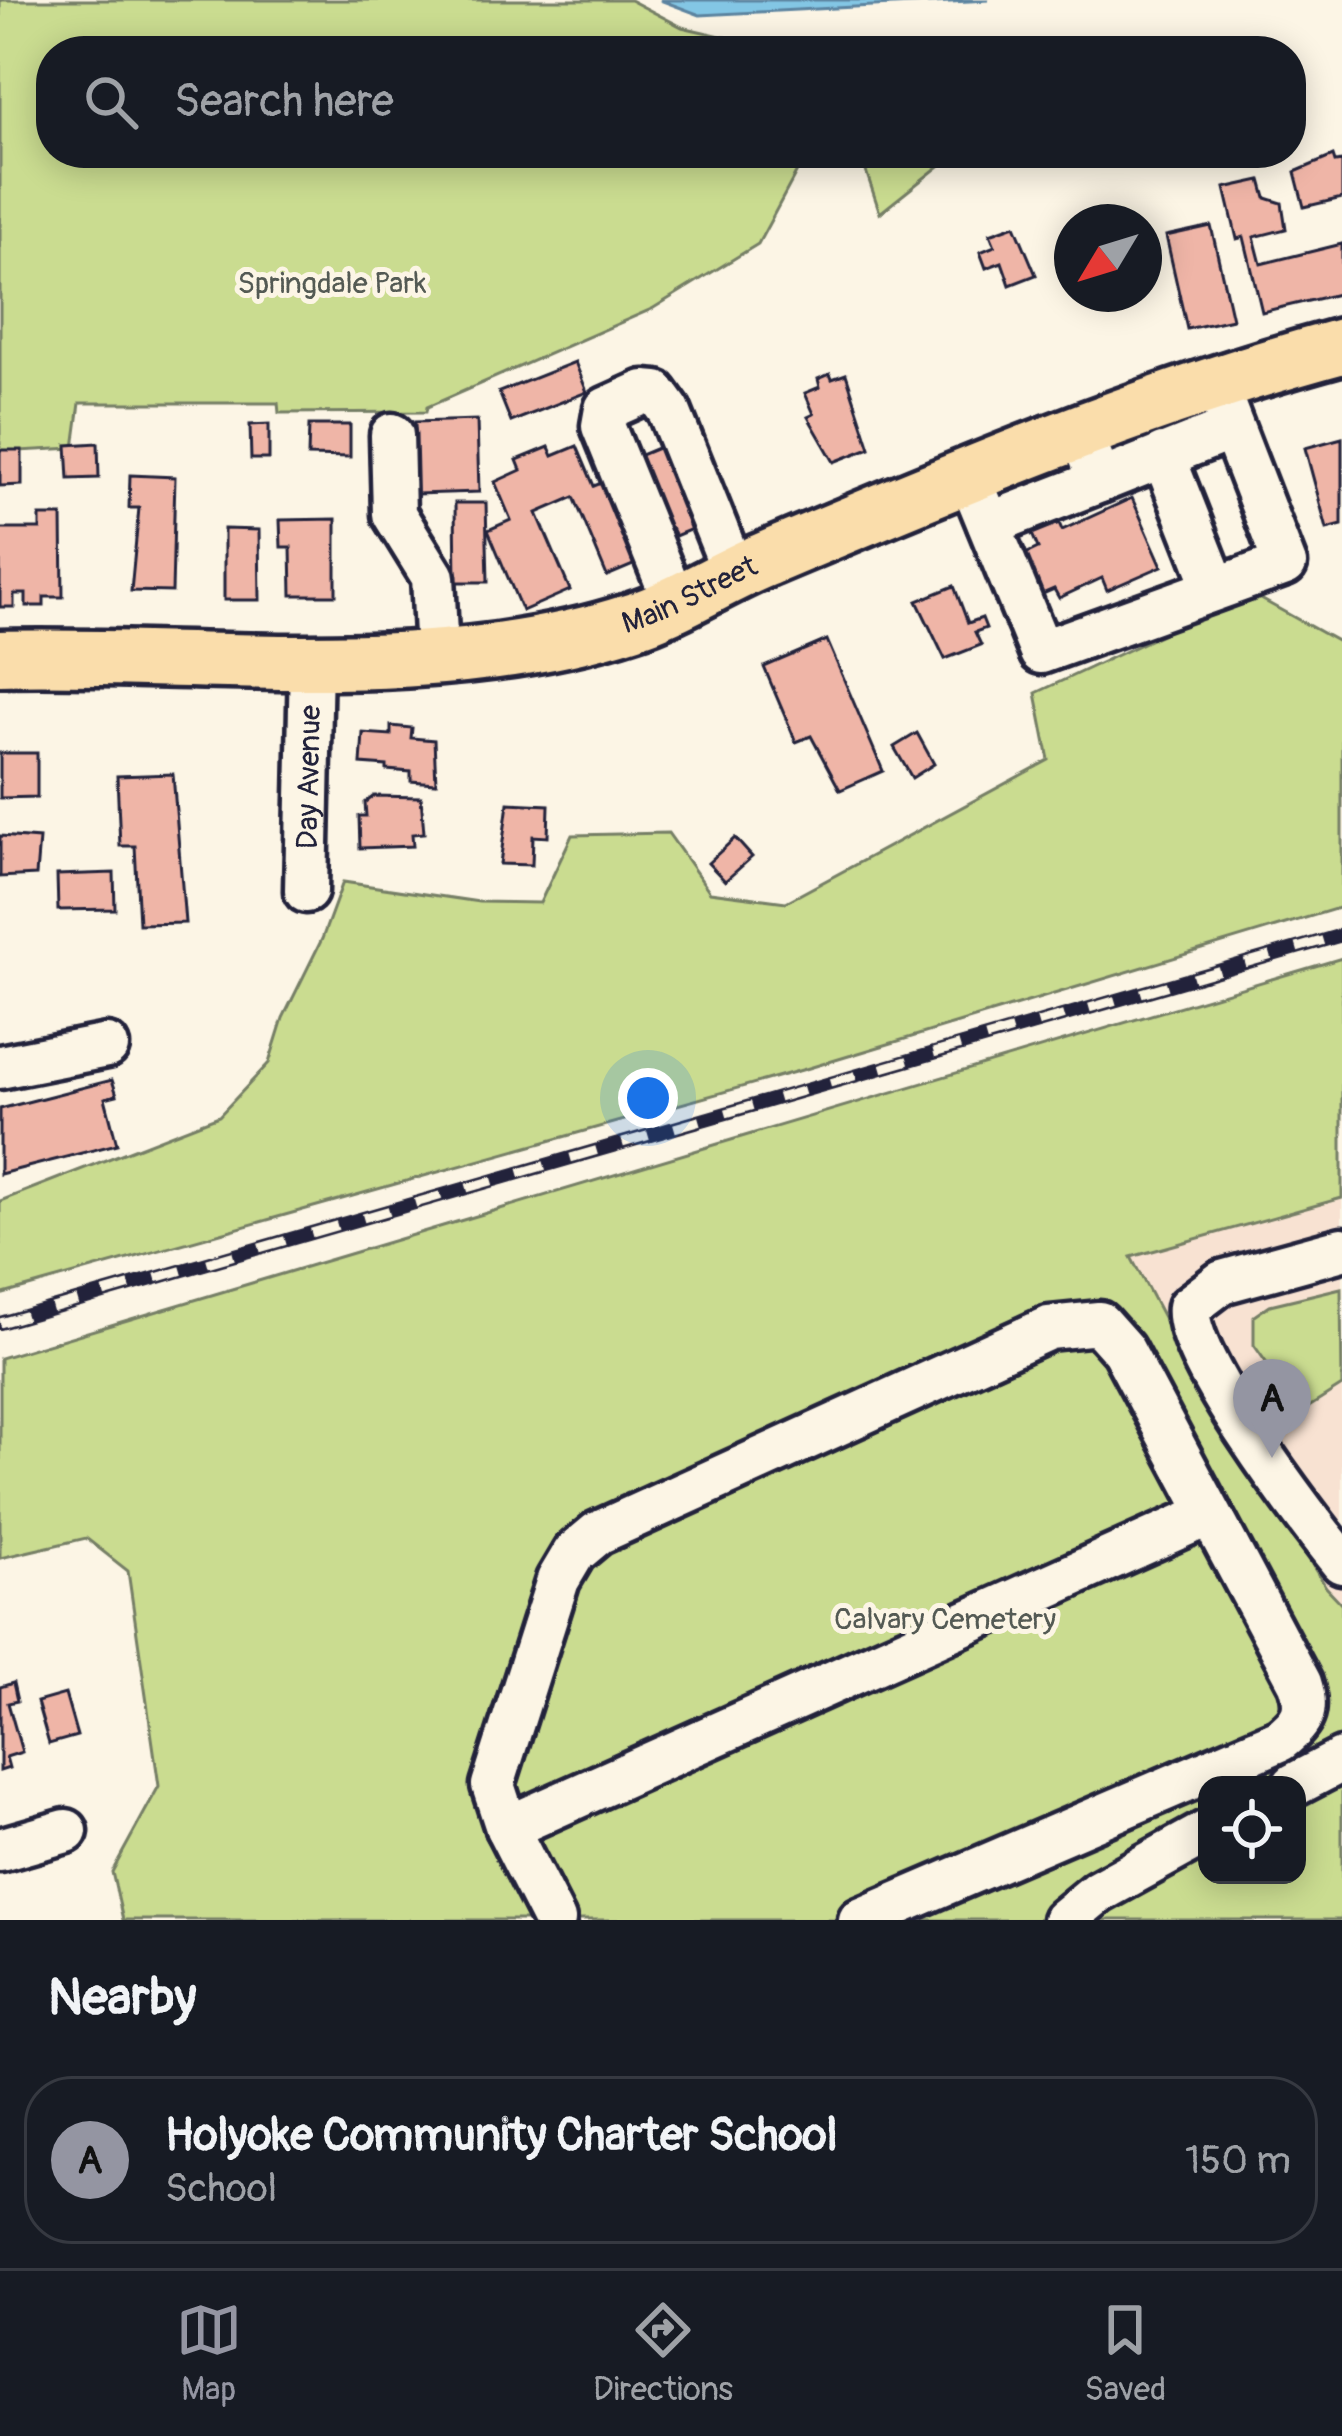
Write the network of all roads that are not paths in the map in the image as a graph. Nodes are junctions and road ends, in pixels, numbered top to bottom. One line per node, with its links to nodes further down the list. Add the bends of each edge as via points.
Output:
1 (1342, 346): 2 (main road, Main Street)
2 (1222, 405): 4 (street); 5 (main road, Main Street); 8 (street, via 1285,564)
3 (392, 435): 10 (street, via 394,514 433,578)
4 (1163, 455): 5 (street); 8 (street)
5 (1091, 458): 6 (main road, Main Street)
6 (980, 501): 7 (main road, Main Street); 8 (street, via 1041,652)
7 (734, 574): 9 (main road, Main Street); 9 (street, via 669,412 656,393 644,392 607,410 603,426)
8 (1214, 587)
9 (674, 601): 10 (main road, Main Street, via 635,621 511,650)
10 (437, 654): 12 (main road, Main Street)
11 (0, 658): 12 (main road, Main Street)
12 (310, 661): 13 (street, Day Avenue)
13 (306, 891)
14 (106, 1046): 15 (street)
15 (0, 1067)
16 (1342, 1250): 18 (street, via 1222,1282 1189,1307 1187,1321 1237,1415)
17 (1209, 1514): 21 (street); 21 (street, via 1112,1334 1086,1320 1049,1328 588,1540 558,1580 495,1774 494,1797); 26 (street, via 1300,1683 1302,1720 1280,1740)
18 (1342, 1562)
19 (1342, 1760): 20 (street)
20 (1306, 1779)
21 (508, 1828): 25 (street)
22 (66, 1831): 24 (street)
23 (1198, 1837): 27 (street)
24 (0, 1850)
25 (554, 1920)
26 (860, 1920)
27 (1064, 1920)

